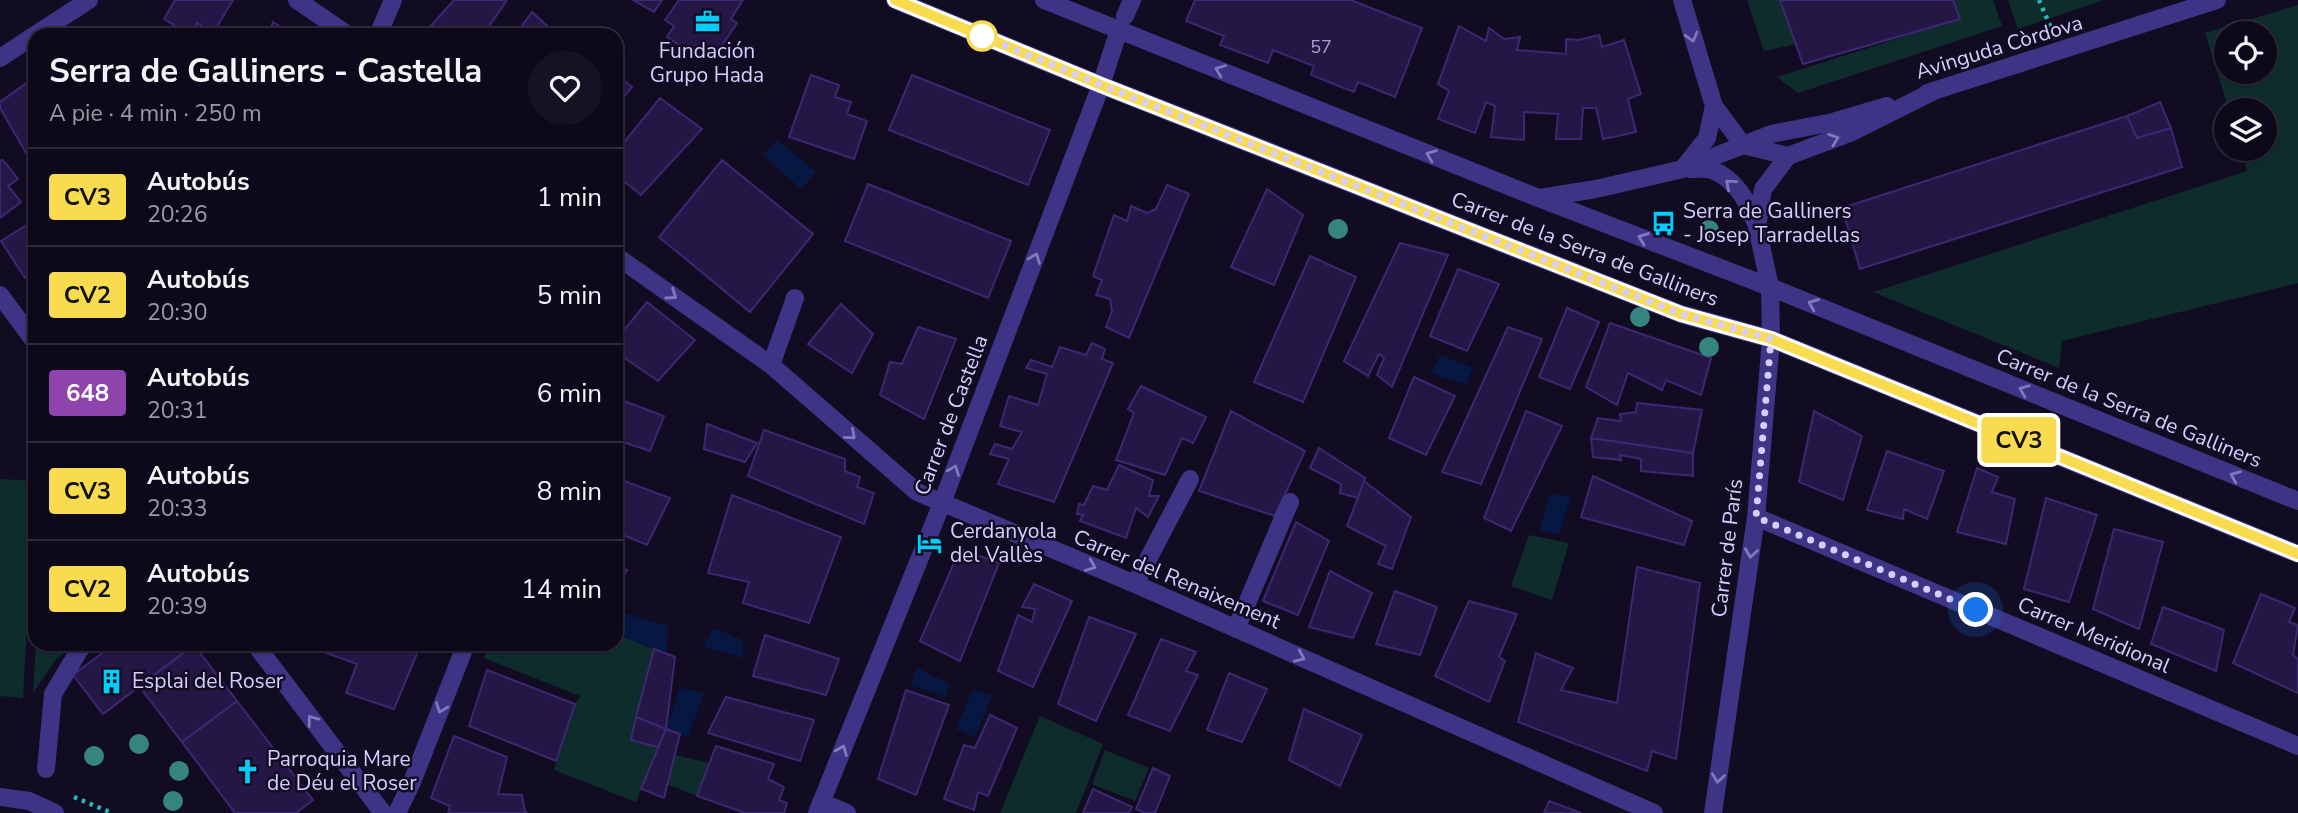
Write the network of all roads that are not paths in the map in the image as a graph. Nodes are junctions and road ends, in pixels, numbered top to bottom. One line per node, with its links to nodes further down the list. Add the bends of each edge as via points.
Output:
1 (89, 0): 9 (street)
2 (297, 0): 10 (street)
3 (393, 0): 11 (street)
4 (895, 0): 14 (street, Carrer de la Serra de Galliners)
5 (1044, 0): 8 (street, Carrer de la Serra de Galliners)
6 (1682, 0): 16 (street, one-way to 16)
7 (2217, 0): 15 (street, Avinguda Còrdova)
8 (1125, 15): 14 (street, Carrer de Castella); 20 (street, Carrer de la Serra de Galliners, one-way to 8)
9 (46, 28)
10 (338, 28)
11 (381, 28)
12 (28, 40): 13 (street)
13 (0, 58)
14 (1101, 85): 27 (street, Carrer de la Serra de Galliners, via 1681,314); 32 (street, Carrer de Castella, one-way to 14)
15 (1936, 90): 17 (street, Avinguda Còrdova); 18 (street, one-way to 15, via 1852,132)
16 (1714, 106): 17 (street); 19 (street, via 1707,138)
17 (1743, 145): 18 (street); 19 (street, Avinguda Còrdova)
18 (1788, 156): 21 (street, via 1763,189)
19 (1683, 169): 20 (street); 21 (street, one-way to 19, via 1749,202 1730,181 1711,170)
20 (1540, 198): 23 (street, Carrer de la Serra de Galliners, one-way to 20)
21 (1757, 227): 23 (street, Carrer de París)
22 (623, 261): 28 (street, Carrer del Renaixement, one-way to 28)
23 (1770, 287): 27 (street, Carrer de París); 30 (street, Carrer de la Serra de Galliners, one-way to 23)
24 (0, 295): 26 (street)
25 (795, 298): 28 (street)
26 (28, 333)
27 (1771, 339): 33 (street, Carrer de París); 34 (street, Carrer de la Serra de Galliners)
28 (771, 365): 32 (street, Carrer del Renaixement, one-way to 32, via 917,492)
29 (1190, 479): 35 (street)
30 (2298, 501)
31 (1290, 502): 36 (street)
32 (942, 503): 35 (street, Carrer del Renaixement, one-way to 35); 43 (street, Carrer de Castella, one-way to 32)
33 (1756, 517): 40 (street, Carrer Meridional); 49 (street, Carrer de París, one-way to 49)
34 (2298, 554)
35 (1135, 584): 36 (street, Carrer del Renaixement)
36 (1236, 629): 48 (street, Carrer del Renaixement, one-way to 48)
37 (79, 651): 41 (street, via 53,694)
38 (259, 651): 45 (street, one-way to 38)
39 (463, 651): 46 (street, one-way to 46)
40 (2298, 746)
41 (46, 769)
42 (0, 797): 44 (street, via 29,801)
43 (819, 808): 47 (street)
44 (55, 813)
45 (383, 813)
46 (397, 813)
47 (846, 813)
48 (1654, 813)
49 (1713, 813)

